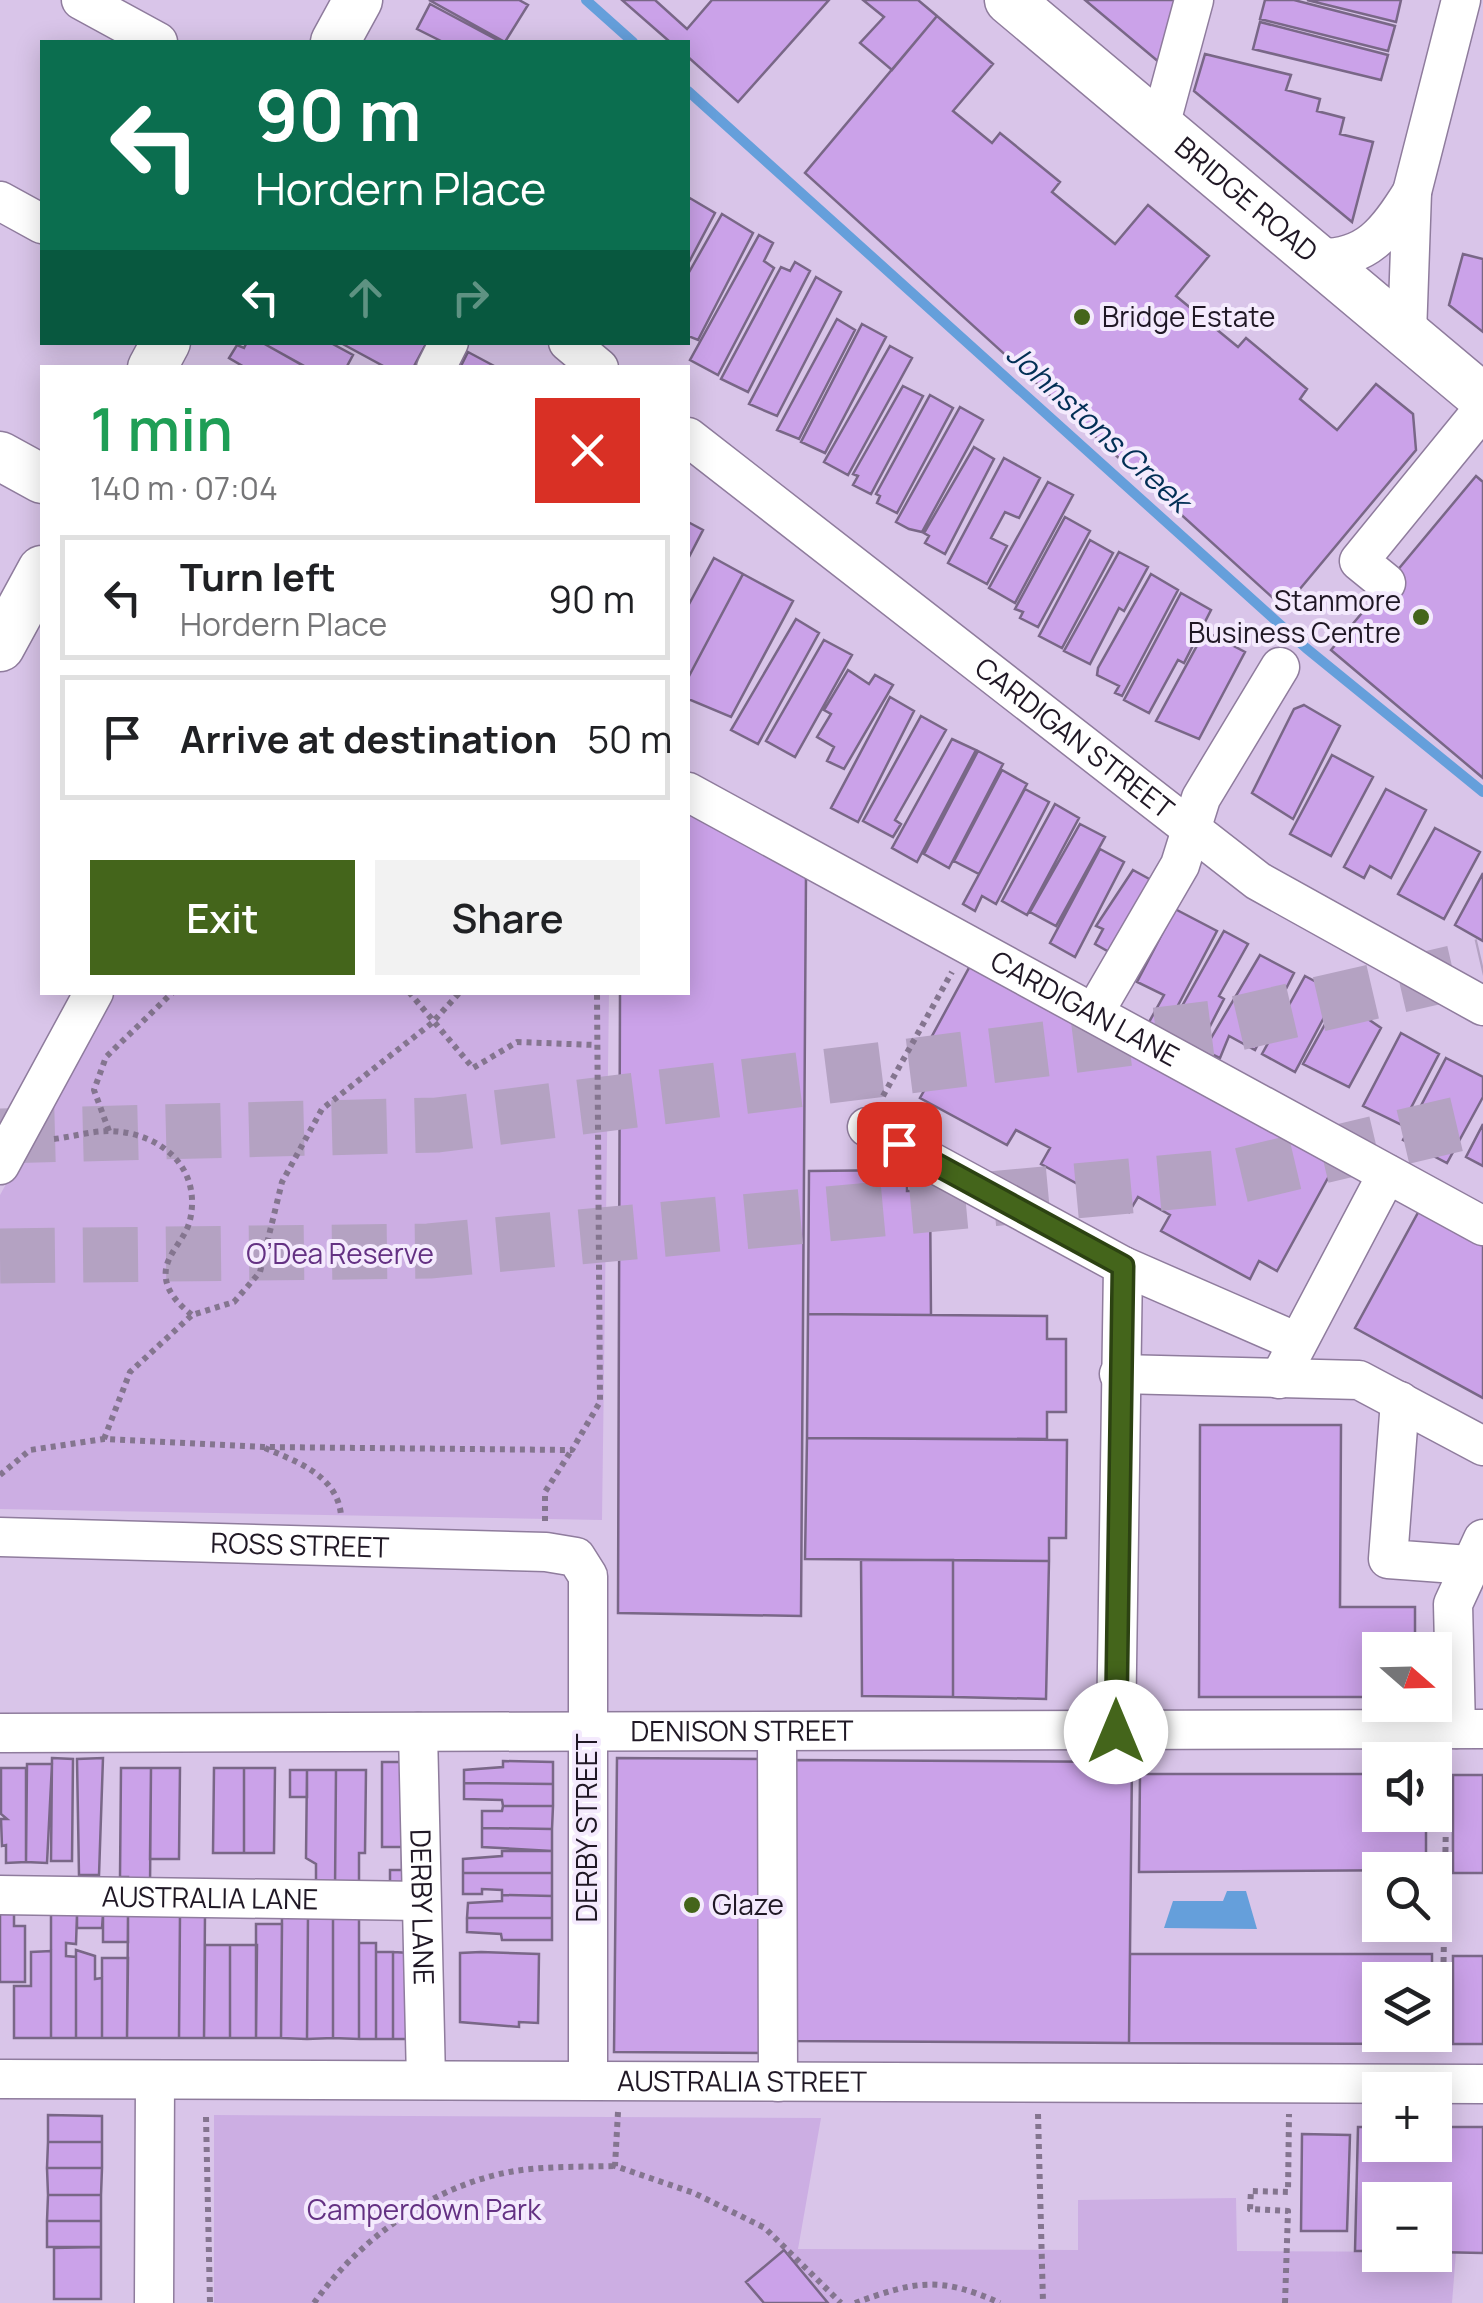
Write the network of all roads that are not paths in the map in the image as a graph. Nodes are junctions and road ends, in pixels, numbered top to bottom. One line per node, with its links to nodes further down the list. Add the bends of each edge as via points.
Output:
1 (81, 0): 6 (street)
2 (358, 0): 7 (main road)
3 (1009, 0): 8 (main road, BRIDGE ROAD)
4 (1194, 0): 8 (street)
5 (1461, 0): 9 (street)
6 (154, 40)
7 (336, 40)
8 (1160, 126): 12 (main road, BRIDGE ROAD)
9 (1412, 192): 12 (street, via 1372,246); 13 (street)
10 (0, 201): 11 (street)
11 (40, 223)
12 (1317, 258): 13 (main road, BRIDGE ROAD)
13 (1407, 334): 16 (main road, BRIDGE ROAD)
14 (572, 345): 15 (street)
15 (595, 365)
16 (1483, 398)
17 (1483, 409): 21 (street)
18 (690, 439): 26 (street, CARDIGAN STREET)
19 (0, 456): 20 (main road)
20 (40, 478)
21 (1373, 572)
22 (40, 574): 23 (main road)
23 (0, 647)
24 (1280, 666): 26 (street, via 1201,798)
25 (690, 793): 29 (street, CARDIGAN LANE)
26 (1192, 828): 28 (street, CARDIGAN STREET, via 1258,881); 29 (street, via 1180,865)
27 (92, 995): 31 (street)
28 (1483, 1006)
29 (1094, 1013): 32 (street, CARDIGAN LANE)
30 (867, 1127): 34 (street)
31 (0, 1165)
32 (1387, 1174): 33 (street, CARDIGAN LANE); 35 (street)
33 (1483, 1226)
34 (1123, 1266): 35 (street); 36 (street)
35 (1297, 1342): 37 (street)
36 (1119, 1374): 37 (street); 46 (street)
37 (1279, 1379): 38 (street, via 1359,1380)
38 (1400, 1401): 39 (street); 41 (street, via 1388,1559)
39 (1483, 1446)
40 (0, 1536): 42 (street, ROSS STREET, via 546,1552 576,1557)
41 (1476, 1552): 43 (street, via 1453,1604)
42 (588, 1576): 48 (street, DERBY STREET)
43 (1470, 1729): 46 (street, DENISON STREET)
44 (418, 1732): 47 (street, DENISON STREET); 48 (street, DENISON STREET); 50 (street, DERBY LANE)
45 (776, 1732): 46 (street, DENISON STREET); 48 (street, DENISON STREET); 55 (street)
46 (1116, 1732)
47 (0, 1733)
48 (587, 1734): 54 (street, DERBY STREET)
49 (0, 1895): 50 (street, AUSTRALIA LANE)
50 (421, 1901): 53 (street, DERBY LANE)
51 (0, 2080): 52 (street, AUSTRALIA STREET)
52 (155, 2080): 53 (street, AUSTRALIA STREET); 57 (street)
53 (426, 2080): 54 (street, AUSTRALIA STREET)
54 (604, 2081): 55 (street, AUSTRALIA STREET)
55 (778, 2082): 56 (street, AUSTRALIA STREET)
56 (1483, 2084)
57 (154, 2303)

